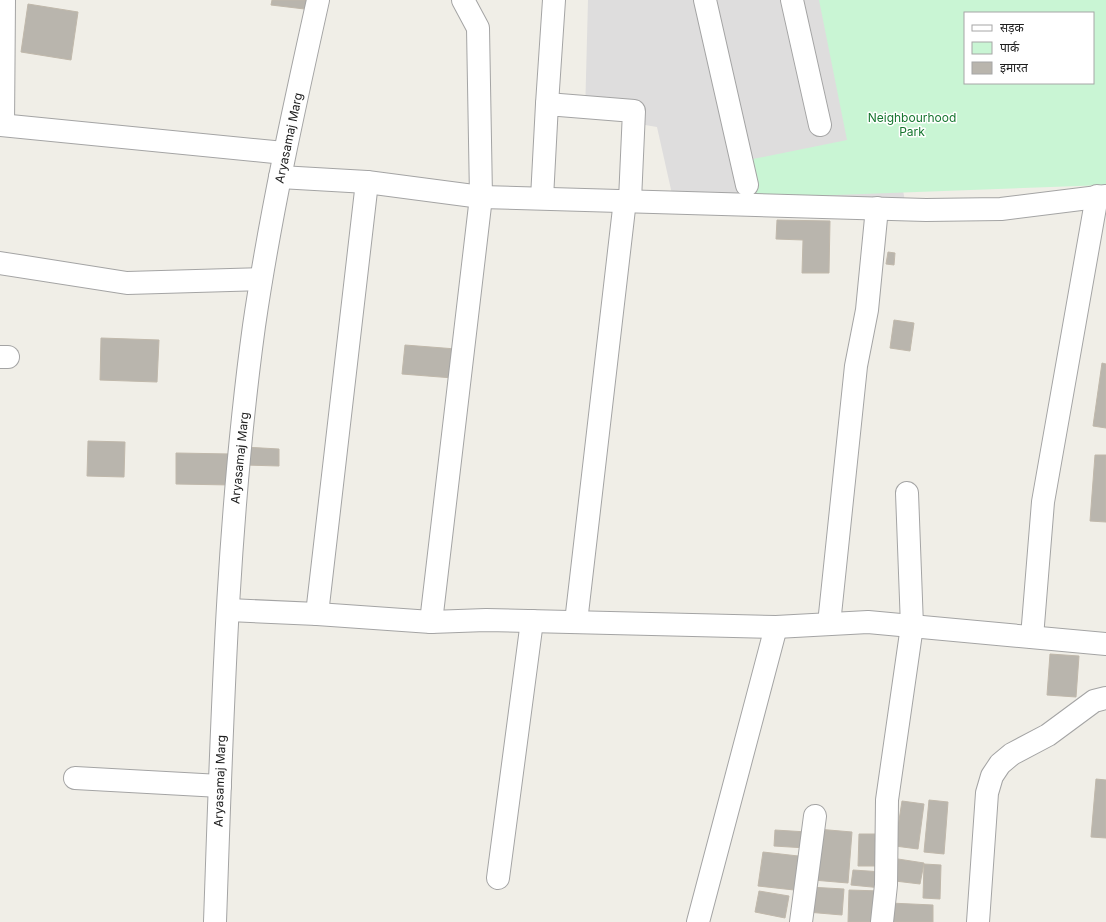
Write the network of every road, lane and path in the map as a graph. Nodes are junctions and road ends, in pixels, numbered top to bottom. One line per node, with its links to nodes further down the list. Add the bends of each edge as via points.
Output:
1 (4, 0): 8 (street)
2 (318, 0): 10 (street, Aryasamaj Marg)
3 (463, 0): 15 (street, via 478,28)
4 (554, 0): 7 (street)
5 (705, 0): 13 (street)
6 (792, 0): 9 (street)
7 (547, 104): 16 (street); 17 (street, via 634,111)
8 (2, 125): 10 (street)
9 (820, 125)
10 (284, 153): 11 (street, Aryasamaj Marg)
11 (280, 177): 12 (street); 20 (street, Aryasamaj Marg)
12 (367, 182): 15 (street); 23 (street)
13 (747, 185)
14 (1101, 196): 18 (street, via 1002,209); 30 (street, via 1043,502)
15 (481, 197): 16 (street); 25 (street)
16 (542, 198): 17 (street)
17 (627, 200): 18 (street); 26 (street)
18 (877, 208): 27 (street, via 867,310 856,366)
19 (0, 263): 20 (street, via 127,284)
20 (261, 279): 22 (street, Aryasamaj Marg, via 231,539)
21 (907, 493): 28 (street)
22 (229, 610): 23 (street); 34 (street, Aryasamaj Marg)
23 (317, 614): 25 (street)
24 (532, 621): 25 (street); 26 (street); 36 (street)
25 (431, 622)
26 (576, 622): 29 (street)
27 (829, 624): 28 (street, via 868,622); 29 (street)
28 (912, 626): 30 (street); 40 (street, via 887,800 886,885)
29 (776, 627): 38 (street)
30 (1032, 637): 31 (street)
31 (1106, 644)
32 (1106, 698): 41 (street, via 1094,701 1048,735 1012,754 1000,764 992,776 987,794)
33 (75, 778): 34 (street)
34 (220, 786): 37 (street, Aryasamaj Marg)
35 (815, 816): 39 (street)
36 (498, 878)
37 (215, 922)
38 (698, 922)
39 (801, 922)
40 (882, 922)
41 (978, 922)

